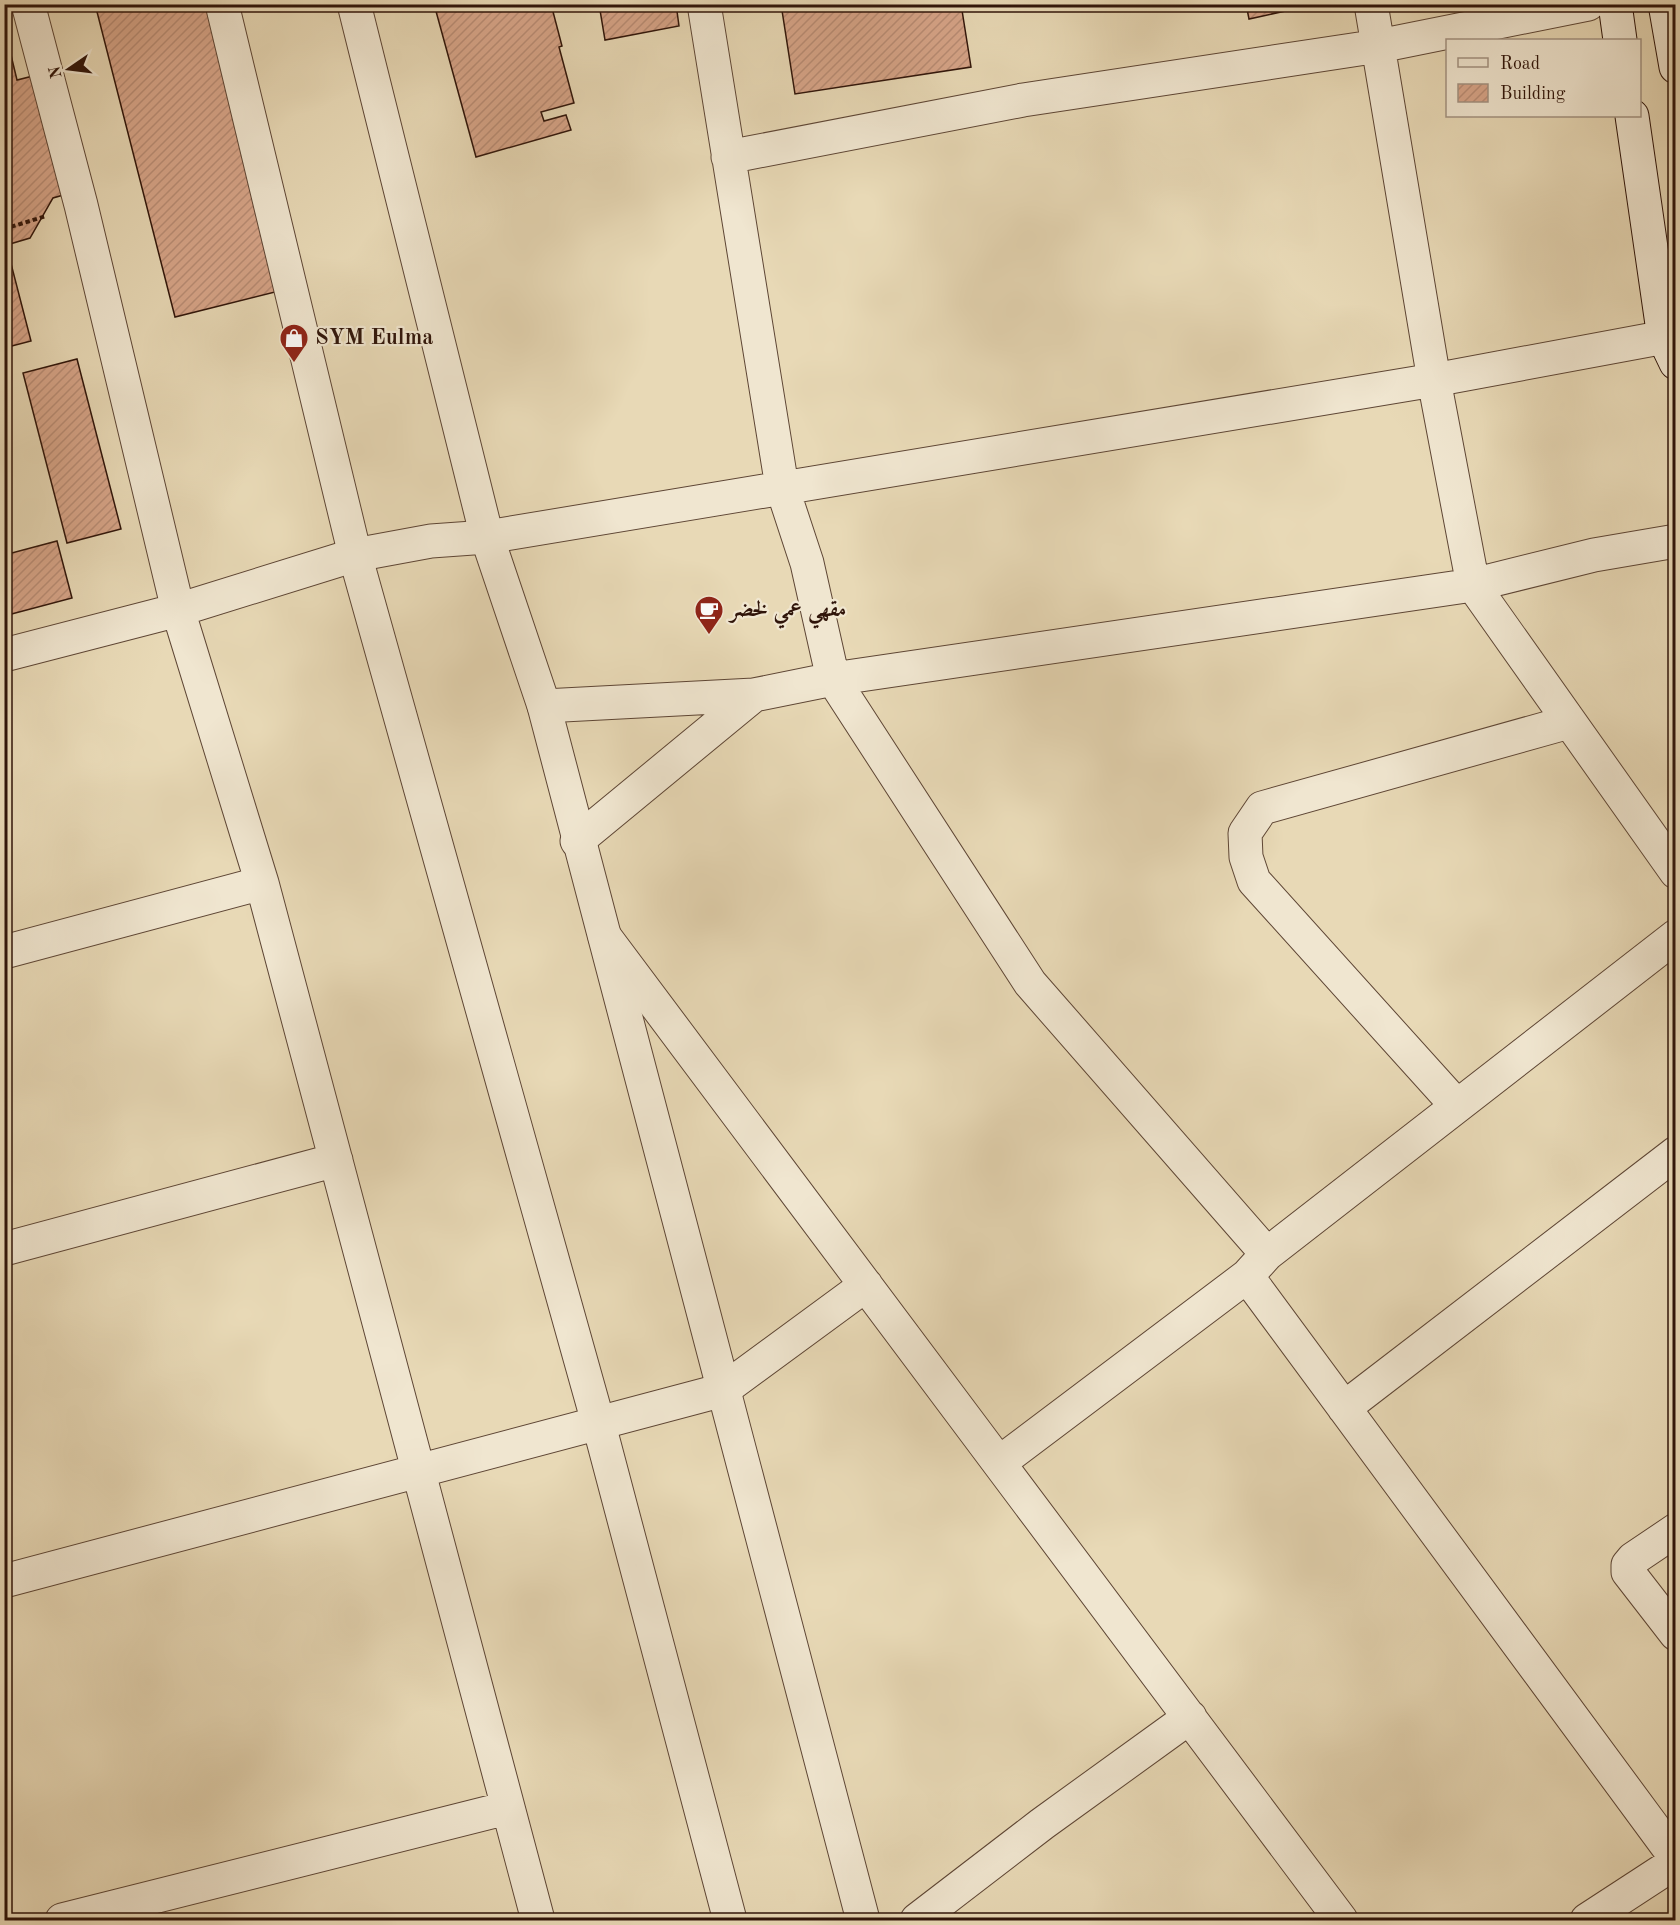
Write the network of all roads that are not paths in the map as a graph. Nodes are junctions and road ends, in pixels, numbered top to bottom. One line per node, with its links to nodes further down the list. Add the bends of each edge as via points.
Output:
1 (28, 4): 21 (street, via 81,205)
2 (222, 4): 19 (street)
3 (354, 4): 17 (street)
4 (704, 4): 13 (street)
5 (1371, 4): 10 (street)
6 (1588, 4): 10 (street)
7 (1615, 4): 9 (street)
8 (1665, 4): 11 (street)
9 (1620, 39)
10 (1379, 46): 13 (street, via 1023,100); 15 (street)
11 (1676, 67)
12 (1632, 117): 14 (street)
13 (728, 157): 16 (street)
14 (1672, 346): 15 (street)
15 (1434, 381): 16 (street); 20 (street)
16 (782, 488): 17 (street); 23 (street, via 807,563)
17 (487, 537): 19 (street, via 431,541); 25 (street)
18 (1676, 541): 20 (street, via 1594,555)
19 (356, 555): 21 (street); 41 (street)
20 (1473, 585): 23 (street); 26 (street)
21 (178, 610): 22 (street); 29 (street)
22 (4, 655)
23 (833, 679): 24 (street); 37 (street, via 1030,983)
24 (754, 695): 25 (street); 27 (street)
25 (544, 706): 27 (street)
26 (1569, 722): 28 (street); 33 (street, via 1262,808 1245,833 1246,857 1254,881)
27 (578, 841): 30 (street)
28 (1676, 872)
29 (262, 883): 32 (street); 35 (street)
30 (602, 934): 38 (street); 39 (street)
31 (1676, 936): 33 (street)
32 (4, 952)
33 (1457, 1106): 37 (street)
34 (1676, 1153): 40 (street)
35 (336, 1160): 36 (street); 43 (street)
36 (4, 1249)
37 (1257, 1265): 40 (street); 42 (street)
38 (866, 1285): 39 (street); 42 (street)
39 (723, 1390): 41 (street); 53 (street)
40 (1344, 1408): 49 (street)
41 (599, 1424): 43 (street); 52 (street)
42 (999, 1463): 47 (street)
43 (417, 1470): 45 (street); 48 (street)
44 (1676, 1530): 46 (street, via 1628,1565 1628,1572)
45 (4, 1581)
46 (1676, 1634)
47 (1190, 1717): 54 (street); 55 (street)
48 (507, 1808): 50 (street); 51 (street)
49 (1676, 1860): 56 (street)
50 (62, 1920)
51 (538, 1920)
52 (730, 1920)
53 (863, 1920)
54 (917, 1920)
55 (1341, 1920)
56 (1587, 1920)

